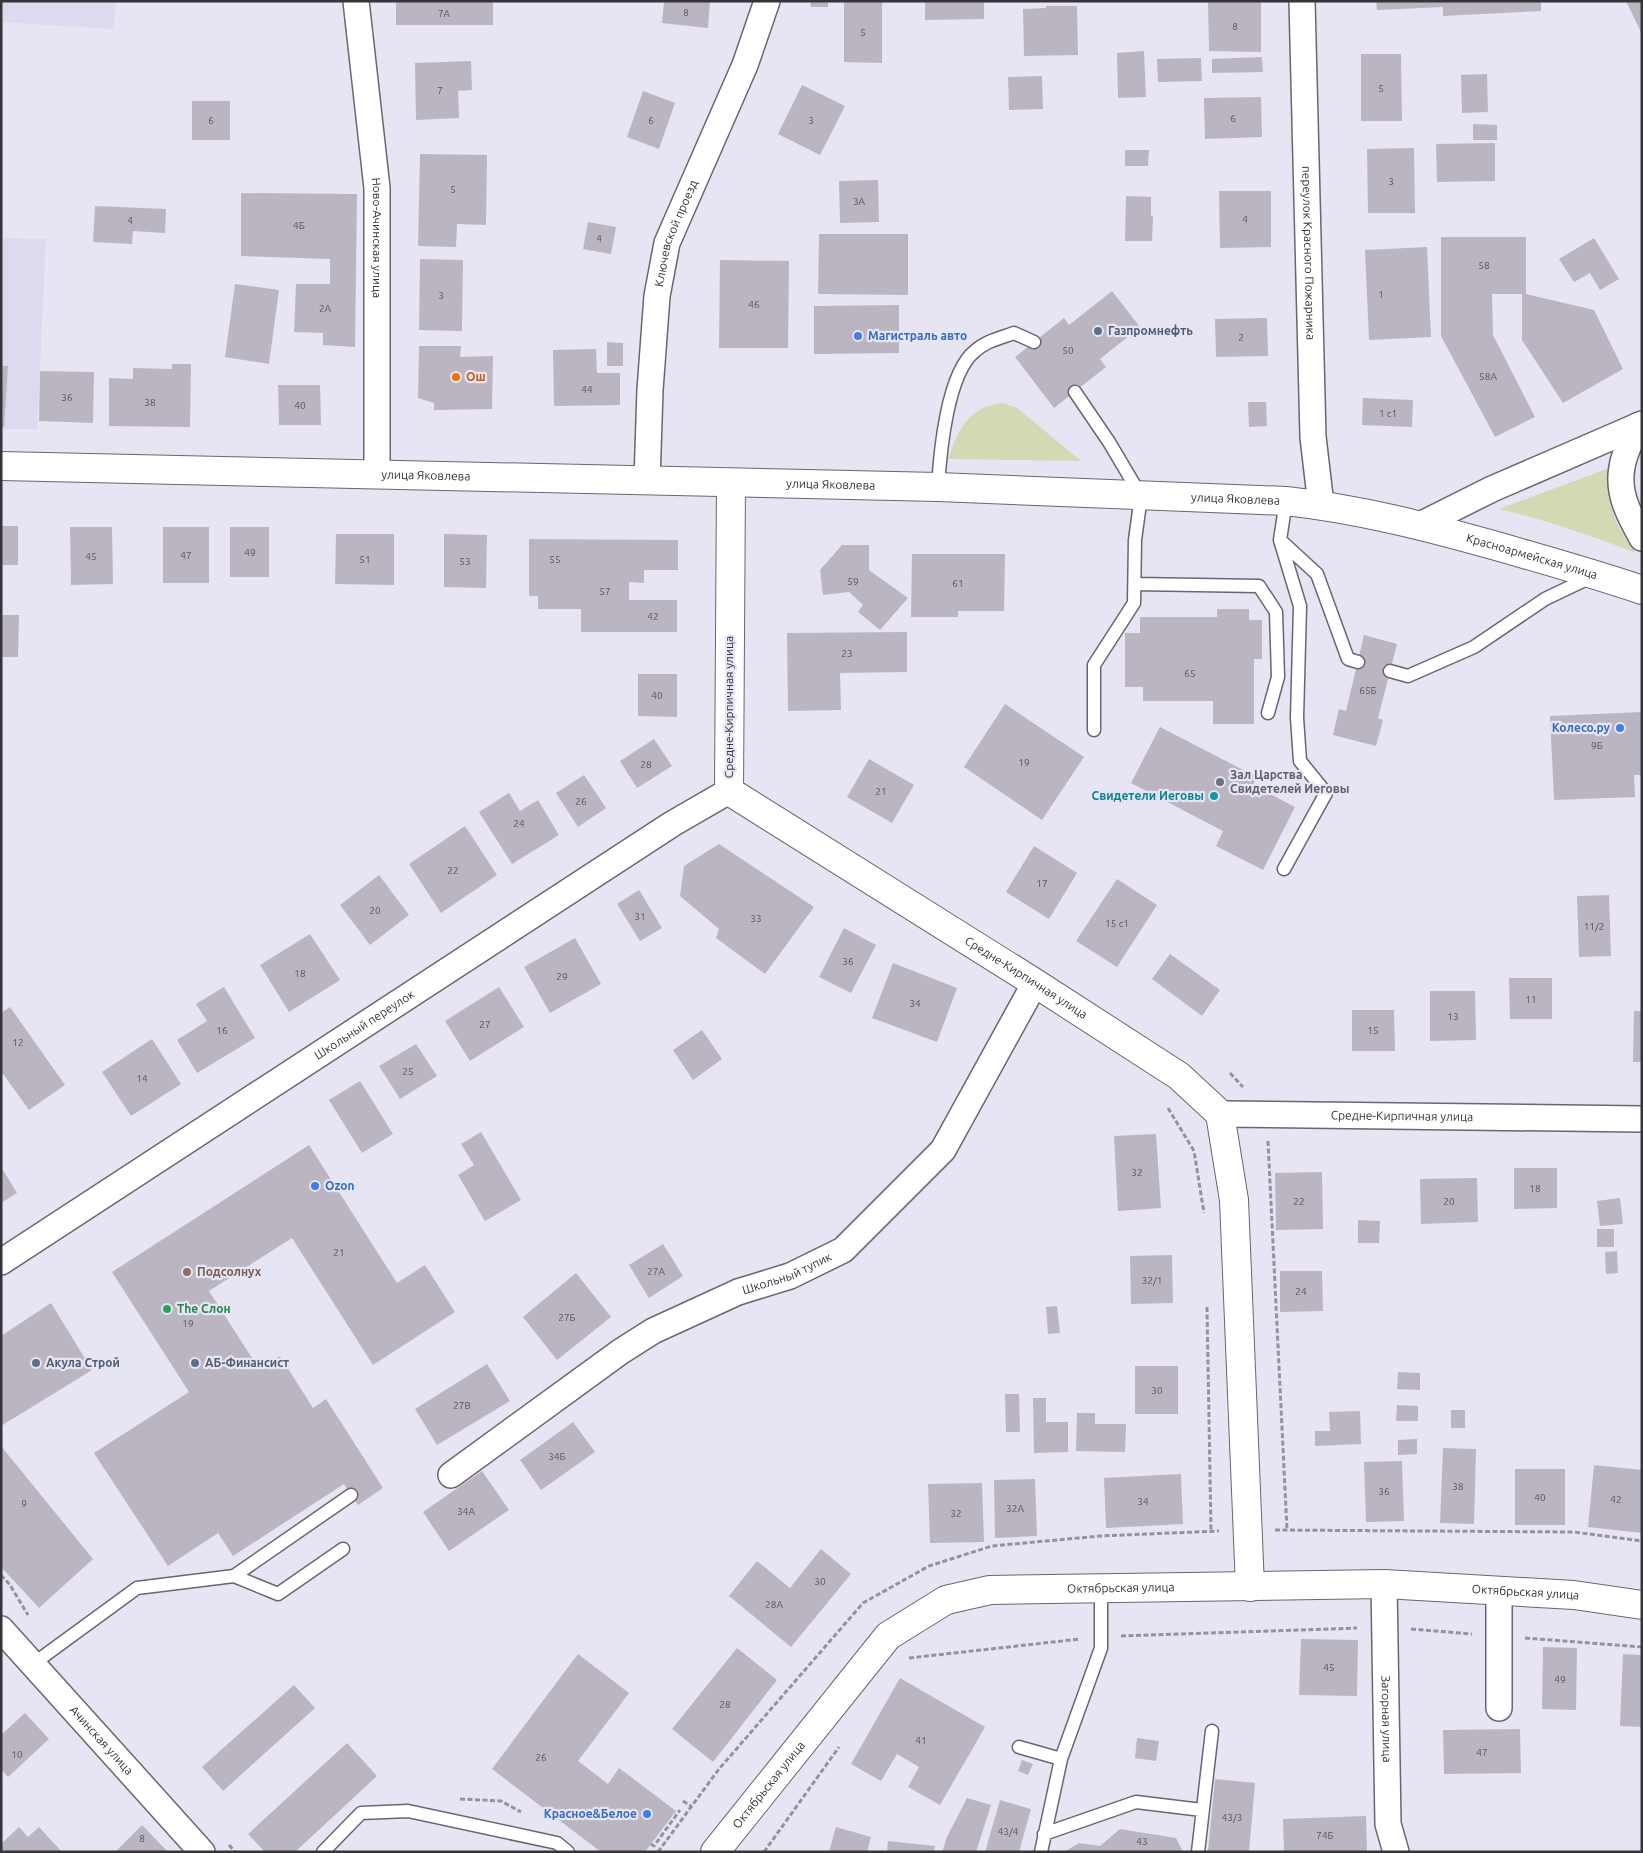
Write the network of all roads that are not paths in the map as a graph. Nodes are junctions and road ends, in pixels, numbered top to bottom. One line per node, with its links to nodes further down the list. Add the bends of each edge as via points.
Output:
1 (356, 1): 8 (street, Ново-Ачинская улица, via 376,188)
2 (767, 1): 9 (street, Ключевской проезд, via 745,65 667,243 657,296)
3 (1302, 1): 14 (street, переулок Красного Пожарника, via 1313,437)
4 (1034, 342): 11 (lane, via 1014,333 988,342 974,351 962,366 947,410)
5 (1075, 392): 12 (lane)
6 (1639, 425): 15 (street, via 1492,488); 16 (street, via 1622,465 1621,490 1627,511)
7 (1, 466): 8 (street, улица Яковлева)
8 (377, 475): 9 (street, улица Яковлева)
9 (648, 481): 10 (street, улица Яковлева)
10 (730, 483): 11 (street, улица Яковлева); 25 (street, Средне-Кирпичная улица)
11 (938, 487): 12 (street, улица Яковлева)
12 (1141, 496): 13 (street, улица Яковлева); 19 (lane)
13 (1286, 501): 14 (street, улица Яковлева); 17 (lane)
14 (1320, 505): 15 (street, улица Яковлева)
15 (1420, 524): 18 (street, Красноармейская улица)
16 (1642, 538)
17 (1280, 540): 21 (lane, via 1317,574 1348,659); 26 (lane, via 1300,606 1297,718 1300,761 1326,793)
18 (1596, 574): 20 (street, Красноармейская улица); 22 (lane, via 1545,600 1474,647 1408,676)
19 (1134, 584): 23 (lane, via 1259,586 1276,612 1278,677); 24 (lane, via 1134,603 1094,665)
20 (1642, 590)
21 (1358, 662)
22 (1390, 671)
23 (1268, 713)
24 (1094, 730)
25 (729, 791): 27 (street, Средне-Кирпичная улица); 30 (street, Школьный переулок, via 672,824)
26 (1284, 870)
27 (1035, 982): 28 (street, Средне-Кирпичная улица, via 1179,1076); 31 (street, Школьный тупик, via 943,1150 843,1250 790,1276 738,1292 653,1331)
28 (1220, 1114): 29 (street, Средне-Кирпичная улица); 36 (street, via 1234,1200)
29 (1642, 1119)
30 (1, 1262)
31 (451, 1475)
32 (351, 1495): 34 (lane)
33 (344, 1549): 34 (lane, via 278,1594)
34 (234, 1576): 41 (lane, via 137,1588)
35 (1384, 1584): 36 (street, Октябрьская улица); 38 (street, Октябрьская улица); 47 (street, Загорная улица)
36 (1250, 1587): 37 (street, Октябрьская улица)
37 (1101, 1588): 45 (lane, via 1101,1648); 52 (street, Октябрьская улица, via 990,1590 946,1600 888,1636)
38 (1499, 1591): 39 (street, Октябрьская улица, via 1574,1595); 42 (street)
39 (1642, 1605)
40 (1, 1629): 41 (street, Ачинская улица)
41 (33, 1664): 49 (street, Ачинская улица)
42 (1499, 1708)
43 (1212, 1731): 46 (lane)
44 (1019, 1747): 45 (lane)
45 (1061, 1759): 48 (lane)
46 (1202, 1810): 48 (lane, via 1136,1802); 54 (lane)
47 (1388, 1824): 55 (lane); 56 (street, Загорная улица)
48 (1044, 1834): 53 (lane)
49 (202, 1852)
50 (323, 1852): 51 (lane, via 362,1813 408,1811 557,1843)
51 (568, 1852)
52 (715, 1852)
53 (1041, 1852)
54 (1198, 1852)
55 (1386, 1852)
56 (1396, 1852)

